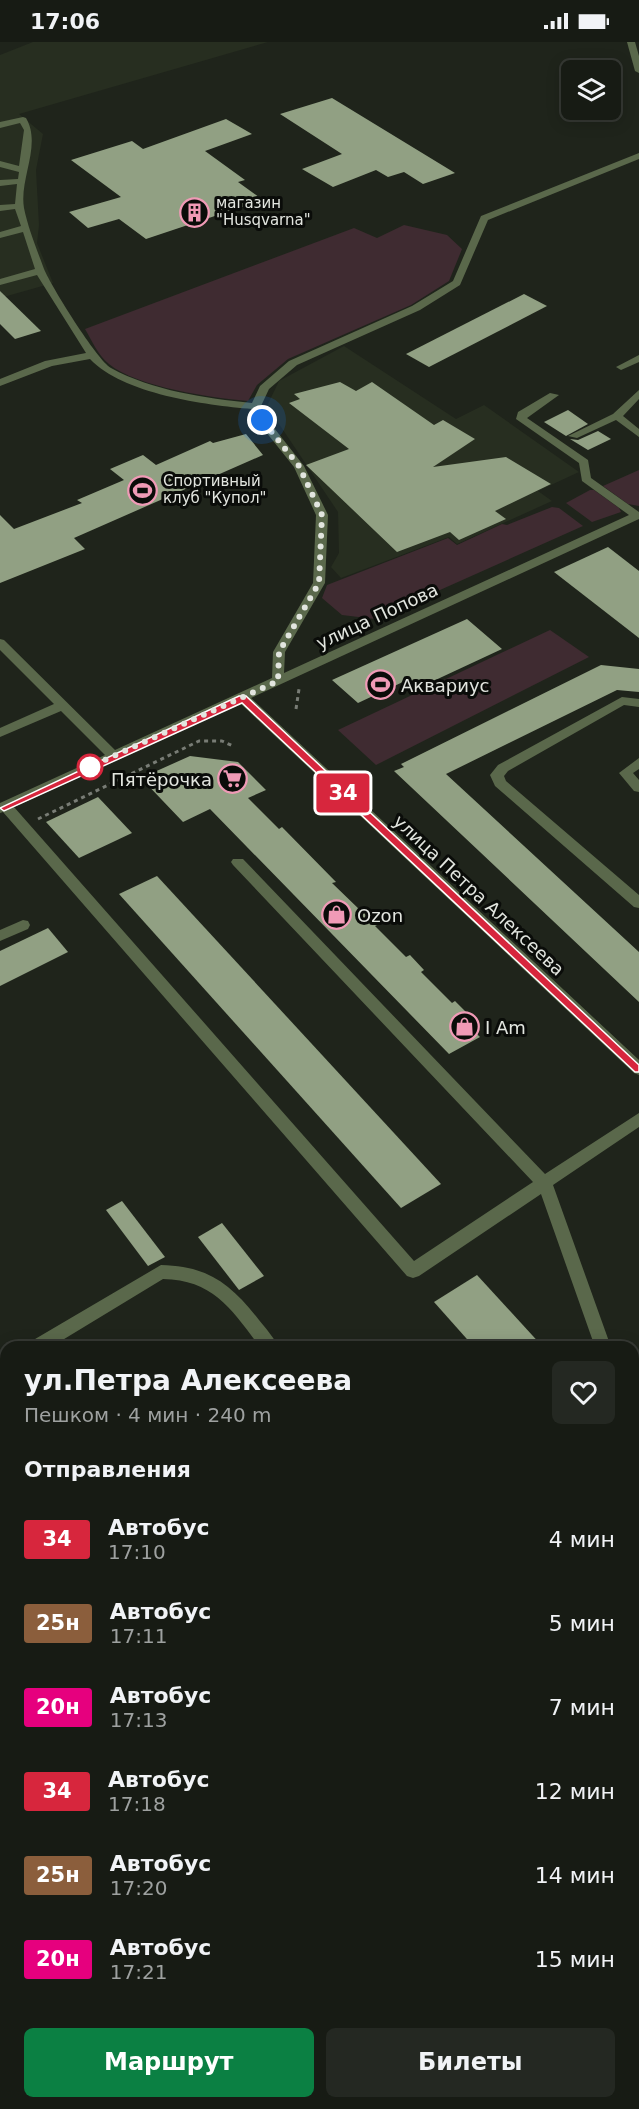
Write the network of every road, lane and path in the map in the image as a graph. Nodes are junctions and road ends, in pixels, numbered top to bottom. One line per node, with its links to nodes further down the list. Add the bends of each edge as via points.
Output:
1 (631, 42): 2 (street)
2 (638, 59): 3 (street)
3 (639, 71)
4 (0, 125): 7 (street, via 23,120 28,130)
5 (639, 156): 22 (street, via 484,218 457,283 416,308 293,363 264,388)
6 (0, 164): 7 (street)
7 (23, 170): 8 (street)
8 (22, 181): 9 (street); 10 (street)
9 (0, 183)
10 (19, 206): 11 (street); 12 (street)
11 (0, 208)
12 (26, 228): 13 (street); 14 (street)
13 (0, 235)
14 (40, 271): 15 (street); 16 (street)
15 (0, 282)
16 (92, 355): 19 (street, via 49,363); 22 (street, via 105,369 154,389 210,402)
17 (639, 358): 18 (street)
18 (621, 367)
19 (0, 383)
20 (639, 393): 23 (street)
21 (554, 395): 26 (street, via 522,414 521,419 584,462 586,479)
22 (256, 406): 28 (street, via 262,420 299,466 322,515 319,583 279,652)
23 (617, 416): 24 (street); 25 (street)
24 (639, 434)
25 (573, 436)
26 (638, 516): 28 (street, улица Попова)
27 (0, 643): 31 (street)
28 (278, 681): 29 (street, улица Попова)
29 (243, 698): 34 (street, улица Попова); 43 (street, улица Петра Алексеева)
30 (639, 703): 40 (street, via 622,702 496,775 500,783)
31 (63, 705): 32 (street); 34 (street)
32 (0, 734)
33 (233, 746): 38 (path, via 222,741 199,741)
34 (113, 755): 37 (street, улица Попова)
35 (639, 762): 36 (street, via 625,773)
36 (639, 788)
37 (3, 807): 38 (street)
38 (24, 826): 45 (street, via 413,1271)
39 (238, 862): 45 (street)
40 (639, 903)
41 (23, 925): 42 (street)
42 (0, 936)
43 (639, 1068)
44 (639, 1119): 45 (street)
45 (545, 1185): 48 (street)
46 (46, 1341): 47 (street, via 161,1272 182,1271 207,1279 227,1292)
47 (265, 1341)
48 (601, 1341)

